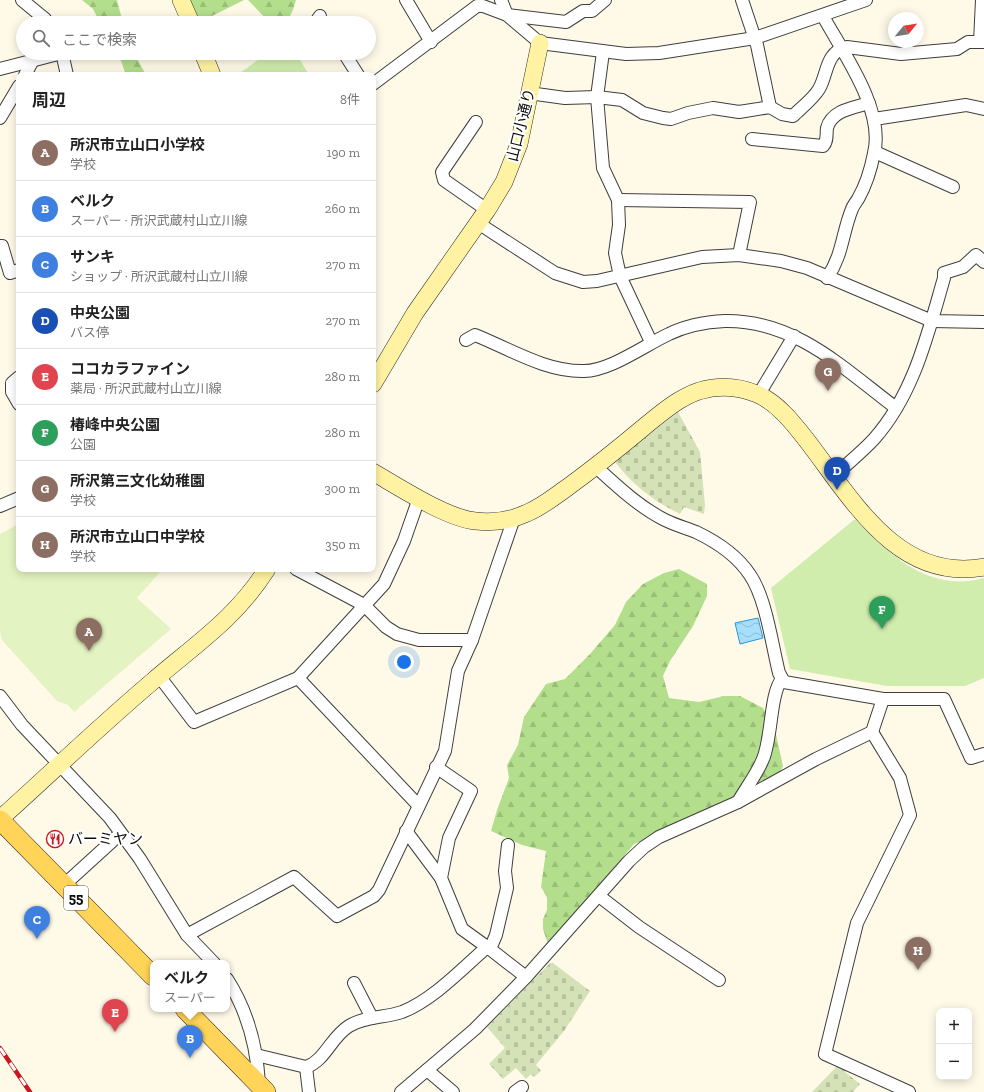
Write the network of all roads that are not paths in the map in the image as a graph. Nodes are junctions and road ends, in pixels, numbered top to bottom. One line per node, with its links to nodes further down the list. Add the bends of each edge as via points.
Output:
1 (22, 0): 10 (street)
2 (182, 0): 11 (street)
3 (406, 0): 14 (street)
4 (501, 0): 9 (street)
5 (606, 0): 9 (street, via 592,11 583,11 566,22)
6 (742, 0): 13 (street)
7 (866, 0): 12 (street)
8 (982, 0): 15 (street)
9 (508, 15): 14 (street, via 477,6); 16 (street)
10 (41, 16)
11 (188, 16)
12 (823, 16): 13 (street); 17 (street)
13 (755, 38): 18 (street, via 659,53); 33 (street)
14 (431, 42): 28 (street)
15 (982, 42): 17 (street, via 968,42 957,49 901,54 847,47)
16 (540, 43): 18 (street); 30 (street, 山口小通り)
17 (840, 49): 32 (street); 33 (street, via 828,62 819,89 793,116 782,114)
18 (603, 52): 31 (street)
19 (33, 60): 23 (street); 24 (street)
20 (64, 60): 25 (street)
21 (206, 60): 26 (street)
22 (348, 60): 27 (street)
23 (0, 69)
24 (27, 72)
25 (67, 72)
26 (211, 72)
27 (356, 72)
28 (376, 82)
29 (16, 91): 35 (street)
30 (529, 93): 31 (street, via 565,98); 42 (street, 山口小通り, via 515,153 504,182)
31 (598, 97): 33 (street, via 622,100 643,113 671,119 713,108 739,112); 41 (street, via 602,168)
32 (869, 103): 36 (street); 38 (street, via 845,110 831,119 826,143 823,146)
33 (770, 107)
34 (984, 109): 36 (street, via 966,105)
35 (0, 118)
36 (874, 119): 39 (street)
37 (476, 122): 42 (street, via 442,172 444,180)
38 (752, 139)
39 (875, 152): 40 (street); 49 (street, via 866,182 852,208 840,255)
40 (953, 187)
41 (618, 200): 45 (street, via 750,202); 48 (street, via 616,253)
42 (483, 216): 48 (street, via 555,273 583,282); 55 (street, 山口小通り, via 414,313)
43 (984, 245): 46 (street)
44 (0, 246): 47 (street, via 10,273)
45 (739, 255): 48 (street, via 702,257); 49 (street, via 781,260 807,268)
46 (980, 258): 50 (street, via 944,273)
47 (16, 271)
48 (620, 276): 54 (street)
49 (827, 278): 50 (street)
50 (932, 321): 51 (street); 59 (street, via 915,372)
51 (984, 322)
52 (794, 336): 54 (street, via 771,326 711,322 691,325); 57 (street); 59 (street, via 818,349)
53 (466, 340): 54 (street, via 476,335 542,363 584,371 597,369)
54 (652, 342)
55 (376, 379)
56 (16, 380): 58 (street, via 12,383 12,392)
57 (759, 394): 60 (street, via 742,388 727,387 698,391 666,409); 62 (street, via 780,409 797,427)
58 (16, 399)
59 (896, 408): 62 (street, via 875,438)
60 (595, 466): 66 (street, via 540,506); 74 (street, via 638,504 665,520 721,545 734,556 750,575 760,593)
61 (376, 474): 63 (street)
62 (834, 476): 67 (street, via 879,532 902,551 947,568)
63 (419, 498): 66 (street, via 459,518 476,521); 70 (street, via 393,567 384,584)
64 (16, 499): 65 (street)
65 (0, 506)
66 (514, 518): 71 (street)
67 (984, 567)
68 (265, 572): 72 (street, via 250,594 225,622)
69 (302, 572): 70 (street)
70 (364, 605): 71 (street, via 386,627 407,638); 73 (street)
71 (472, 640): 80 (street, via 458,671 445,751)
72 (159, 676): 73 (street, via 194,722); 79 (street)
73 (298, 678): 82 (street)
74 (782, 679): 76 (street, via 787,683); 81 (street, via 777,688 770,736 763,759)
75 (0, 696): 79 (street, via 22,725)
76 (883, 700): 77 (street); 78 (street, via 944,700 971,758)
77 (872, 732): 81 (street, via 810,762); 104 (street, via 900,778 910,815 857,923 825,1054)
78 (984, 754)
79 (60, 764): 83 (street); 85 (street, via 110,818)
80 (436, 767): 82 (street); 87 (street, via 471,791 449,838)
81 (738, 802): 89 (street, via 659,836 629,861)
82 (418, 805): 84 (street)
83 (0, 819): 88 (main road, 55)
84 (406, 831): 87 (street); 90 (street, via 379,890 374,896 336,916 294,877)
85 (120, 834): 88 (street); 90 (street, via 140,859)
86 (508, 845): 91 (street, via 505,870 507,888 496,936)
87 (441, 878): 91 (street, via 462,929)
88 (64, 885): 93 (main road, 55)
89 (599, 896): 94 (street); 95 (street)
90 (187, 936): 92 (street)
91 (489, 948): 94 (street); 99 (street, via 424,1000 402,1012)
92 (211, 960)
93 (150, 973)
94 (526, 977): 102 (street, via 475,1029)
95 (719, 980)
96 (354, 984): 99 (street)
97 (230, 985): 100 (street, via 241,1007)
98 (188, 1012): 103 (main road)
99 (372, 1018): 101 (street, via 350,1026 337,1035 313,1065)
100 (256, 1055): 101 (street); 103 (street)
101 (306, 1067): 105 (street)
102 (427, 1070): 106 (street); 107 (street)
103 (262, 1088)
104 (892, 1089): 108 (street)
105 (309, 1092)
106 (401, 1092)
107 (453, 1092)
108 (909, 1092)

